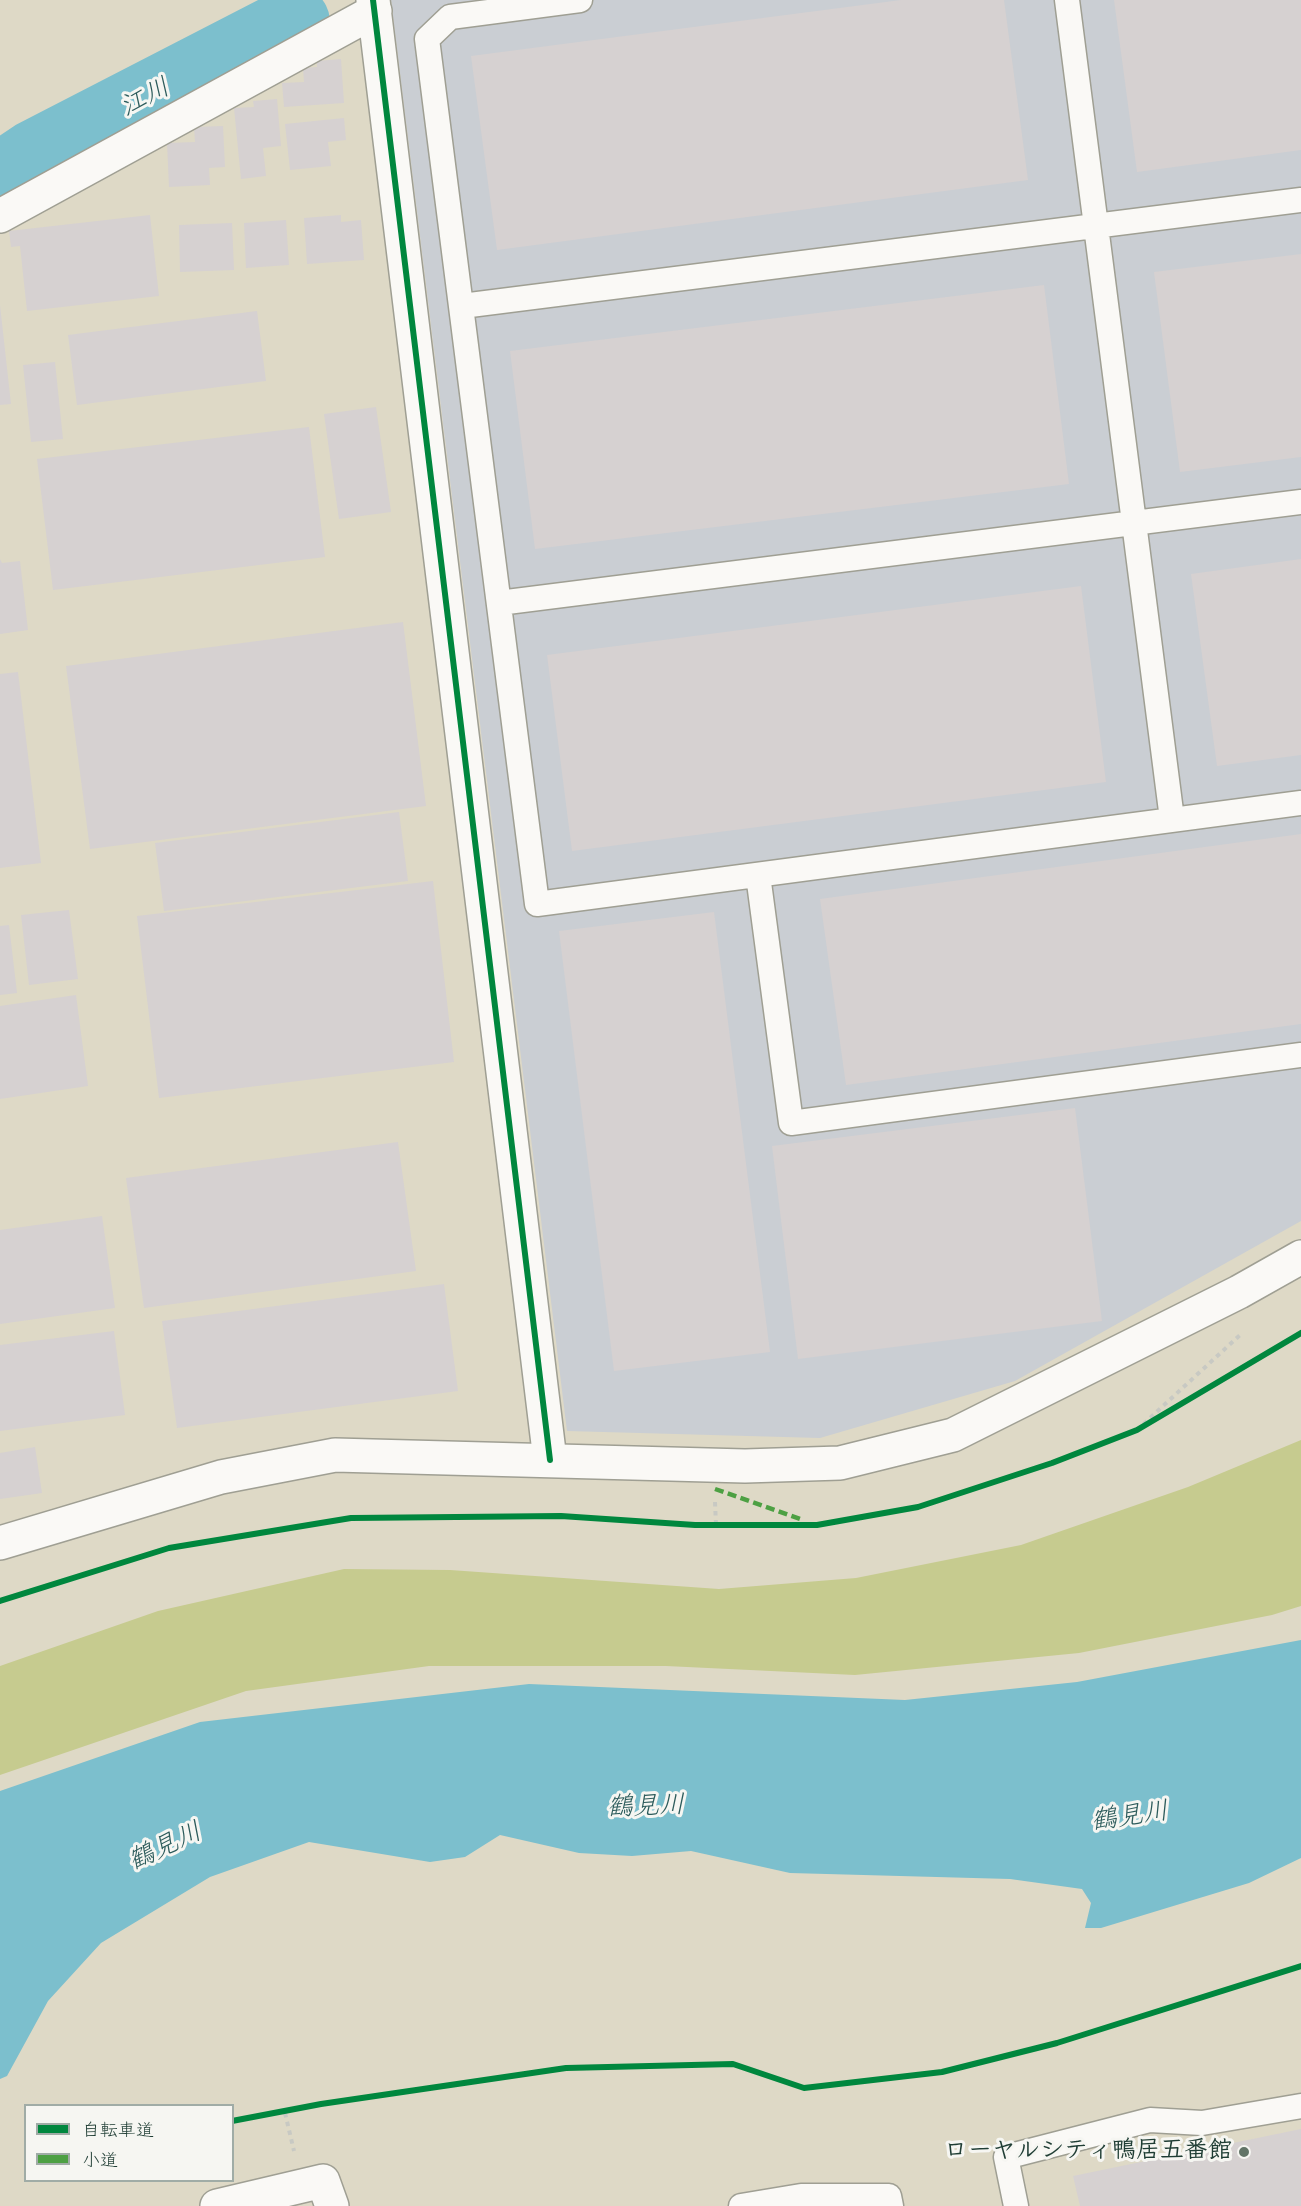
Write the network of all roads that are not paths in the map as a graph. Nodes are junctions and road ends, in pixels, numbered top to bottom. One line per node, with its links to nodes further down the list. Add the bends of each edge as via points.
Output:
1 (580, 0): 7 (lane, via 450,17 427,39)
2 (1067, 0): 6 (lane)
3 (374, 6): 5 (street); 16 (street)
4 (1301, 200): 6 (lane)
5 (0, 216)
6 (1096, 226): 7 (lane); 9 (lane)
7 (462, 306): 10 (lane)
8 (1301, 502): 9 (lane)
9 (1134, 523): 10 (lane); 12 (lane)
10 (499, 603): 13 (lane, via 537,904)
11 (1301, 803): 12 (lane)
12 (1172, 819): 13 (lane)
13 (759, 875): 14 (lane, via 791,1123)
14 (1301, 1055)
15 (1301, 1257): 16 (street, via 953,1435 840,1463 745,1466)
16 (550, 1460): 17 (street, via 336,1455 221,1477)
17 (0, 1543)
18 (1301, 2106): 23 (lane, via 1202,2123 1150,2120 1006,2157)
19 (217, 2206): 20 (street, via 323,2181)
20 (332, 2206)
21 (741, 2206): 22 (lane, via 801,2196 889,2196)
22 (891, 2206)
23 (1016, 2206)

